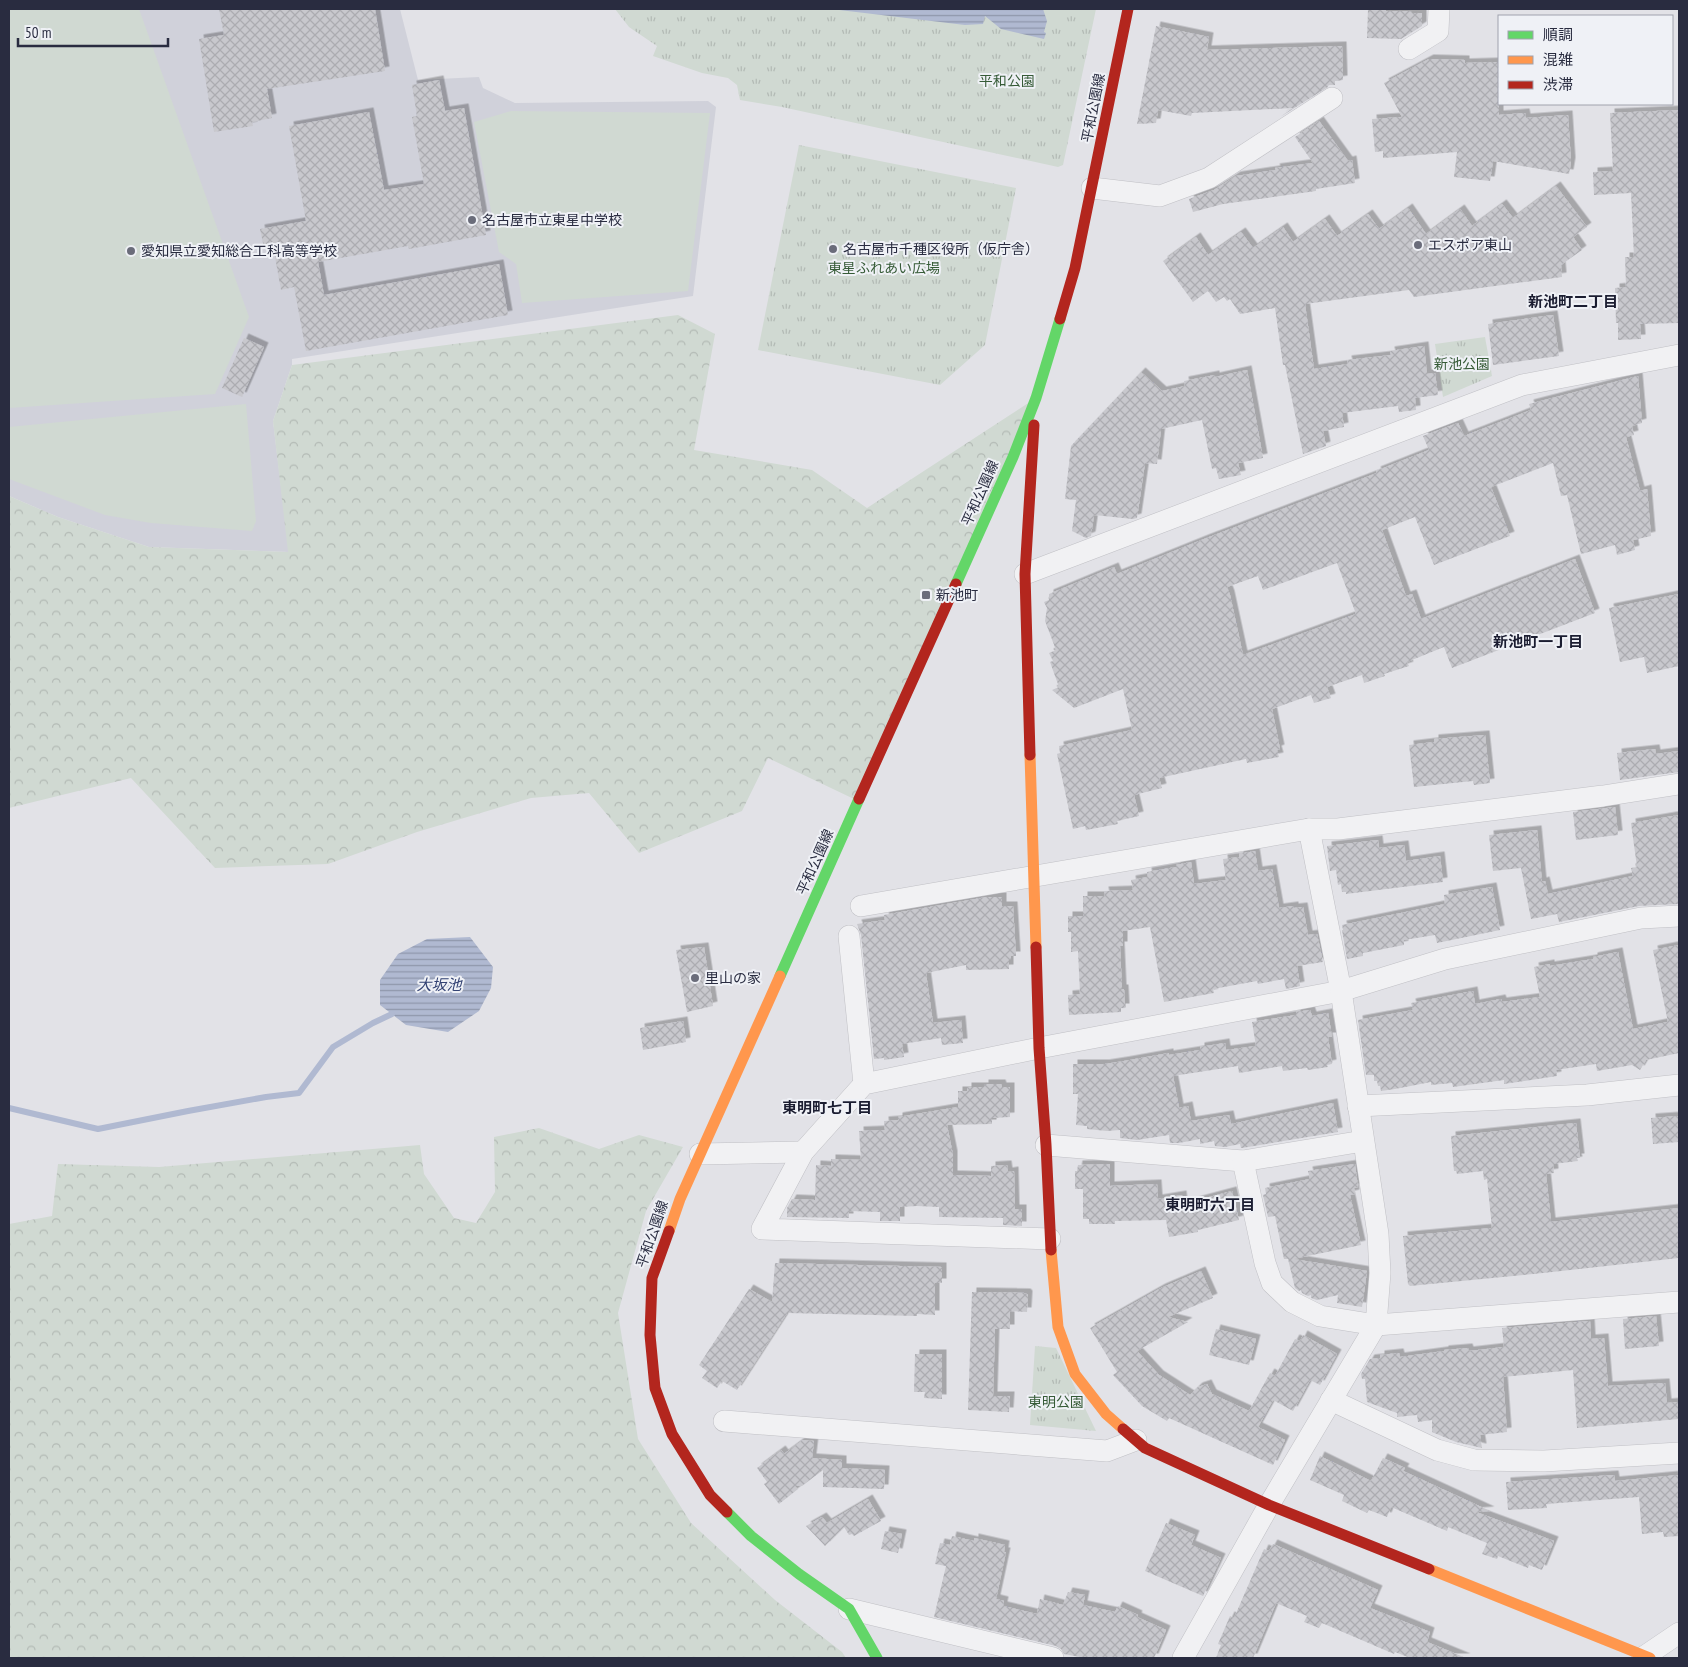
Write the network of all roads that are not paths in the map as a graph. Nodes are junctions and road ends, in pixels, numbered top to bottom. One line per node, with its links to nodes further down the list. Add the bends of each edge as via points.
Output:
1 (1128, 9): 5 (street, 平和公園線)
2 (1439, 9): 3 (street, via 1438,31)
3 (1409, 49)
4 (1332, 98): 5 (street, via 1209,178 1193,184 1160,196)
5 (1092, 188): 7 (street, 平和公園線, via 1075,268)
6 (1679, 355): 8 (street, via 1522,385)
7 (1036, 398): 8 (street); 23 (street, 平和公園線, via 1009,466)
8 (1025, 574): 11 (street)
9 (1679, 784): 10 (street, via 1347,828)
10 (1310, 830): 11 (street); 15 (street)
11 (1035, 877): 12 (street); 16 (street)
12 (861, 906)
13 (1679, 916): 15 (street, via 1641,918 1445,959)
14 (849, 936): 17 (street)
15 (1341, 991): 16 (street); 19 (street)
16 (1039, 1048): 17 (street); 21 (street)
17 (864, 1084): 22 (street)
18 (1679, 1085): 19 (street, via 1587,1095)
19 (1358, 1106): 20 (street)
20 (1363, 1141): 24 (street); 27 (street, via 1378,1234 1380,1273)
21 (1046, 1145): 24 (street); 25 (street)
22 (803, 1152): 23 (street); 25 (street, via 762,1229)
23 (700, 1154): 33 (street, 平和公園線, via 652,1278 650,1335 655,1388 672,1434 710,1495 751,1536)
24 (1243, 1161): 27 (street, via 1272,1283 1292,1302 1320,1316)
25 (1050, 1238): 30 (street, via 1058,1327 1075,1374 1106,1414)
26 (1679, 1302): 27 (street)
27 (1376, 1325): 28 (street)
28 (1331, 1400): 31 (street, via 1437,1450 1474,1460 1544,1461); 32 (street)
29 (724, 1421): 30 (street, via 1108,1451)
30 (1136, 1440): 32 (street, via 1145,1448)
31 (1679, 1453)
32 (1269, 1505): 35 (street); 38 (street)
33 (849, 1609): 36 (street, 平和公園線); 37 (street)
34 (1679, 1633): 35 (street)
35 (1646, 1657)
36 (877, 1658)
37 (1053, 1658)
38 (1183, 1658)

